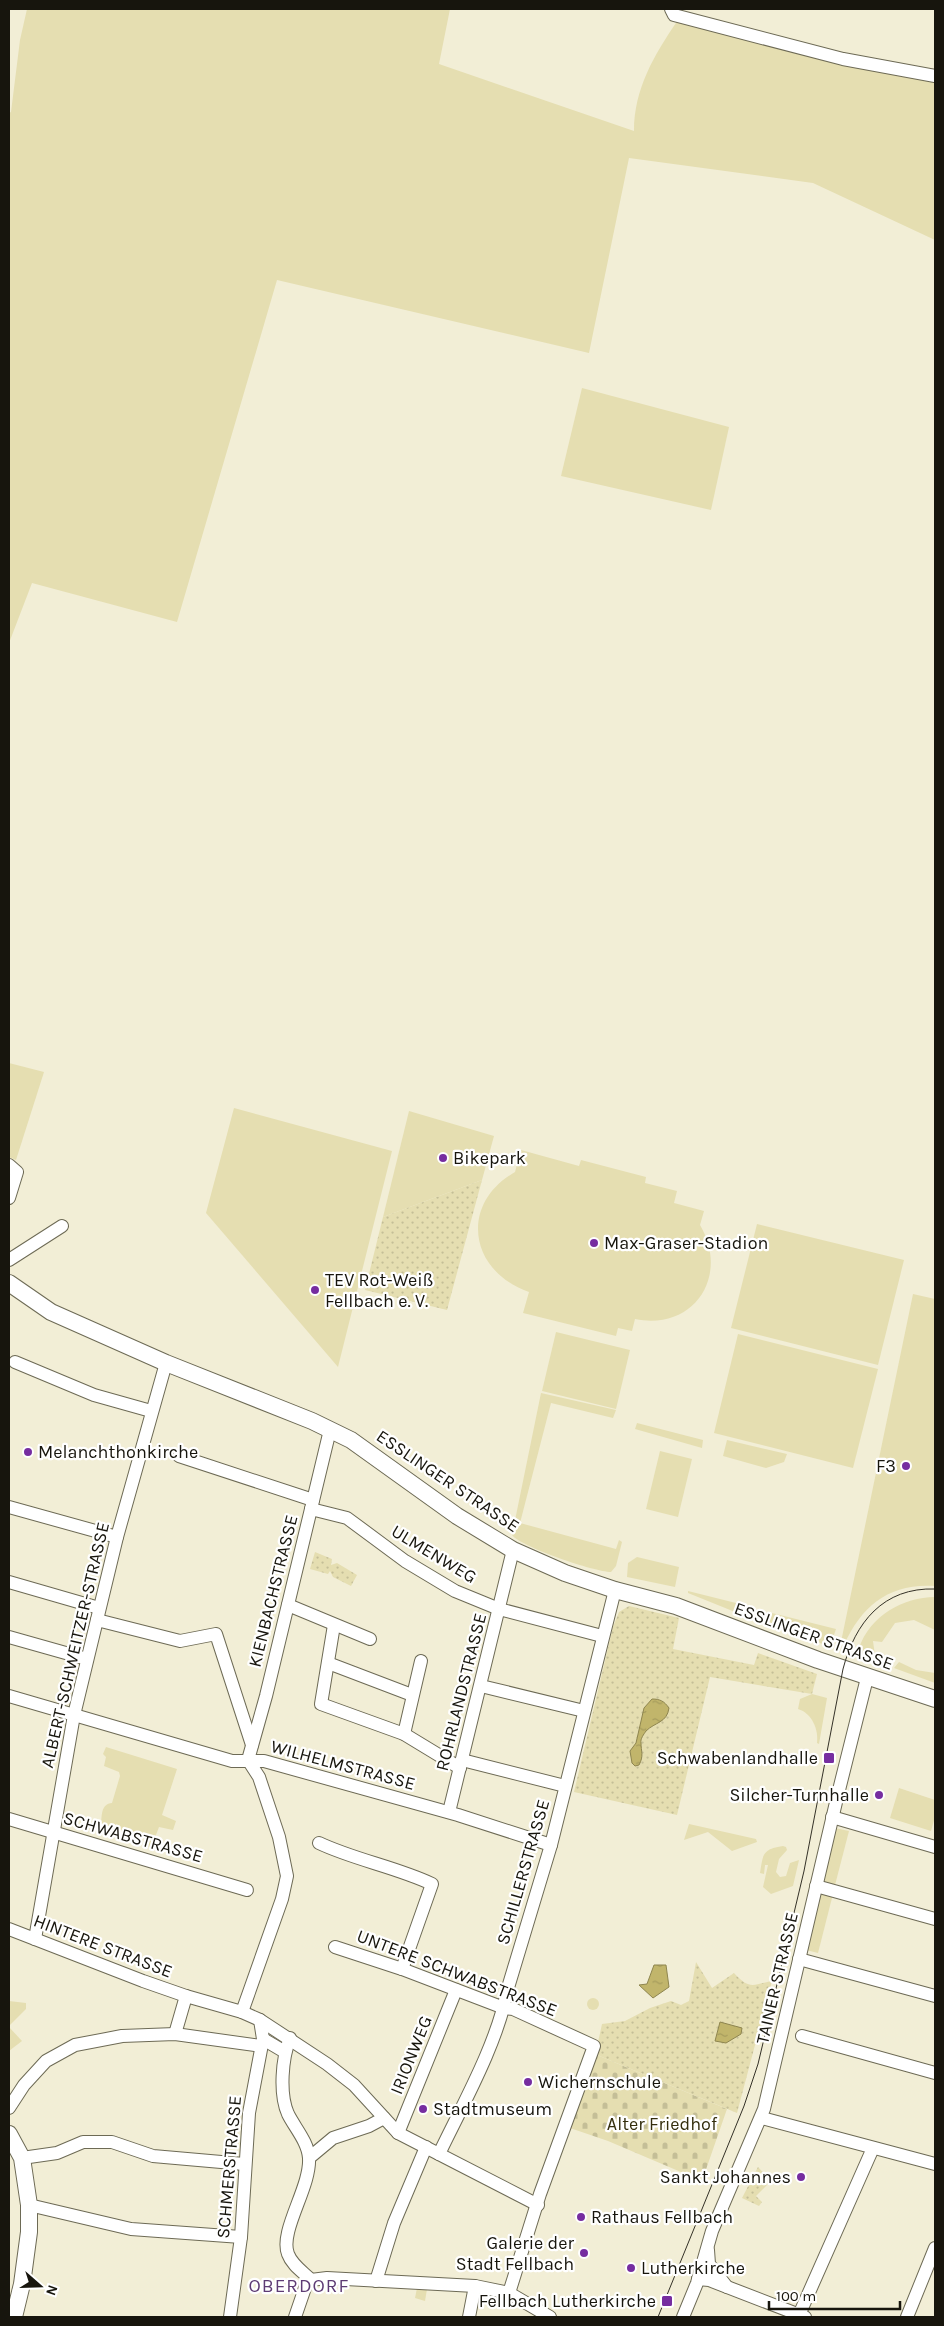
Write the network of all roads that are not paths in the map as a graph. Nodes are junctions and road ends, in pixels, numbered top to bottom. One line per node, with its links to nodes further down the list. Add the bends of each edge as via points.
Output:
1 (673, 12): 2 (street, via 843,59)
2 (935, 76)
3 (9, 1165): 4 (street, via 17,1172)
4 (9, 1198)
5 (62, 1226): 6 (street)
6 (9, 1260)
7 (9, 1283): 9 (main road, ESSLINGER STRASSE, via 51,1312)
8 (15, 1362): 10 (street, via 94,1395)
9 (166, 1363): 10 (street, ALBERT-SCHWEITZER-STRASSE); 11 (main road, ESSLINGER STRASSE)
10 (152, 1410): 15 (street, ALBERT-SCHWEITZER-STRASSE)
11 (330, 1430): 13 (street, KIENBACHSTRASSE); 16 (main road, ESSLINGER STRASSE, via 372,1454 457,1516)
12 (179, 1456): 13 (street, ULMENWEG)
13 (312, 1504): 19 (street, KIENBACHSTRASSE); 20 (street, ULMENWEG, via 347,1518 431,1578)
14 (9, 1507): 15 (street)
15 (117, 1537): 21 (street, ALBERT-SCHWEITZER-STRASSE)
16 (512, 1550): 18 (main road, ESSLINGER STRASSE); 20 (street, ROHRLANDSTRASSE)
17 (9, 1582): 21 (street)
18 (615, 1590): 23 (street, SCHILLERSTRASSE); 29 (main road, ESSLINGER STRASSE, via 676,1606)
19 (288, 1604): 22 (street); 37 (street, KIENBACHSTRASSE)
20 (499, 1609): 23 (street, ULMENWEG); 30 (street, ROHRLANDSTRASSE)
21 (98, 1614): 26 (street, ALBERT-SCHWEITZER-STRASSE); 37 (street, via 180,1641 216,1634)
22 (334, 1625): 25 (street); 28 (street)
23 (602, 1636): 34 (street, SCHILLERSTRASSE)
24 (9, 1637): 26 (street)
25 (370, 1639)
26 (87, 1659): 35 (street, ALBERT-SCHWEITZER-STRASSE)
27 (422, 1661): 31 (street)
28 (328, 1663): 31 (street); 36 (street, via 321,1704)
29 (867, 1678): 33 (main road, ESSLINGER STRASSE); 42 (street, TAINER STRASSE)
30 (481, 1686): 34 (street); 39 (street, ROHRLANDSTRASSE)
31 (412, 1695): 36 (street)
32 (9, 1696): 35 (street, WILHELMSTRASSE)
33 (935, 1699)
34 (584, 1711): 40 (street, SCHILLERSTRASSE)
35 (74, 1715): 38 (street, WILHELMSTRASSE, via 232,1761); 44 (street, ALBERT-SCHWEITZER-STRASSE)
36 (404, 1734): 39 (street)
37 (252, 1745): 38 (street, KIENBACHSTRASSE)
38 (248, 1760): 41 (street, WILHELMSTRASSE, via 264,1761); 60 (street, via 259,1776 286,1868 285,1888)
39 (461, 1764): 40 (street); 41 (street, ROHRLANDSTRASSE)
40 (565, 1786): 46 (street, SCHILLERSTRASSE)
41 (449, 1812): 46 (street, WILHELMSTRASSE)
42 (832, 1817): 47 (street); 48 (street, TAINER STRASSE)
43 (9, 1819): 44 (street, SCHWABSTRASSE)
44 (54, 1833): 49 (street, SCHWABSTRASSE); 52 (street, ALBERT-SCHWEITZER-STRASSE)
45 (319, 1842): 55 (street, via 432,1884)
46 (551, 1845): 59 (street, SCHILLERSTRASSE)
47 (935, 1847)
48 (816, 1886): 50 (street); 54 (street, TAINER STRASSE)
49 (247, 1890)
50 (935, 1919)
51 (9, 1929): 52 (street, HINTERE STRASSE)
52 (35, 1939): 57 (street, HINTERE STRASSE)
53 (335, 1947): 55 (street, UNTERE SCHWABSTRASSE)
54 (799, 1959): 58 (street); 70 (street, TAINER STRASSE)
55 (402, 1969): 56 (street, UNTERE SCHWABSTRASSE)
56 (456, 1990): 59 (street, UNTERE SCHWABSTRASSE); 71 (street, IRIONWEG)
57 (186, 1996): 60 (street, HINTERE STRASSE); 62 (street, HINTERE STRASSE)
58 (935, 1996)
59 (504, 2008): 75 (street, SCHILLERSTRASSE); 81 (street, UNTERE SCHWABSTRASSE, via 513,2009 594,2046)
60 (242, 2012): 61 (street, HINTERE STRASSE)
61 (260, 2020): 64 (street, HINTERE STRASSE); 65 (street, SCHMERSTRASSE)
62 (175, 2034): 65 (street); 68 (street, via 122,2036 75,2045 46,2061)
63 (802, 2036): 67 (street)
64 (290, 2038): 66 (street); 69 (street, HINTERE STRASSE, via 354,2085)
65 (262, 2042): 66 (street); 78 (street, SCHMERSTRASSE)
66 (285, 2052): 77 (street, via 283,2080 288,2112)
67 (935, 2073)
68 (9, 2108)
69 (384, 2118): 71 (street, HINTERE STRASSE); 77 (street, via 333,2138)
70 (762, 2118): 74 (street); 83 (street, TAINER STRASSE)
71 (398, 2132): 73 (street, HINTERE STRASSE)
72 (9, 2134): 76 (main road)
73 (426, 2147): 75 (street, HINTERE STRASSE); 87 (street, via 394,2223)
74 (873, 2148): 79 (street); 91 (street)
75 (440, 2154): 81 (street, HINTERE STRASSE)
76 (22, 2158): 78 (street, via 57,2153 83,2142 112,2142 153,2156); 80 (main road)
77 (309, 2158): 86 (street, via 306,2181 285,2242 294,2265)
78 (244, 2164): 82 (street, SCHMERSTRASSE)
79 (935, 2164)
80 (30, 2205): 82 (street, via 130,2229); 92 (main road, via 23,2275)
81 (538, 2205): 90 (street)
82 (241, 2236): 93 (street, SCHMERSTRASSE)
83 (708, 2242): 85 (street, TAINER STRASSE); 89 (street, via 709,2264)
84 (935, 2248): 98 (street)
85 (698, 2279): 89 (street); 97 (street, TAINER STRASSE)
86 (311, 2280): 87 (street); 94 (street)
87 (376, 2281): 88 (street)
88 (476, 2286): 90 (street); 95 (street)
89 (726, 2286): 91 (street)
90 (509, 2293): 96 (street)
91 (802, 2316)
92 (14, 2317)
93 (230, 2317)
94 (294, 2317)
95 (469, 2317)
96 (550, 2317)
97 (683, 2317)
98 (907, 2317)

